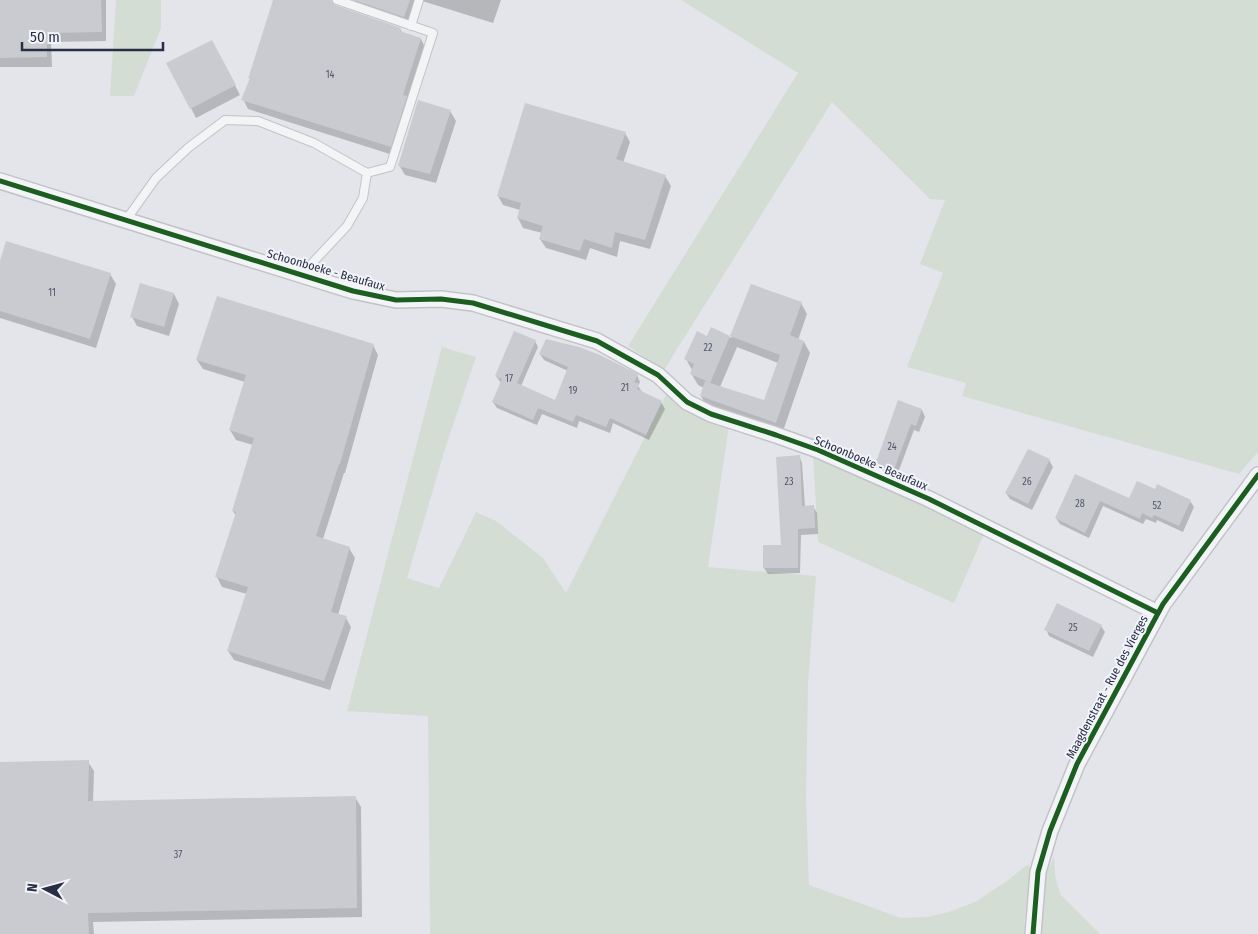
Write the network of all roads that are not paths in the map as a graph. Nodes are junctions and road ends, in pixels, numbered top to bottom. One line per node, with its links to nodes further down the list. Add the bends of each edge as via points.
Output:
1 (337, 0): 3 (lane)
2 (419, 0): 3 (lane)
3 (411, 26): 4 (lane, via 433,33 390,167)
4 (367, 173): 6 (lane, via 314,143 258,121 225,120 156,178); 7 (lane, via 363,198 347,226)
5 (0, 181): 6 (street, Schoonboeke - Beaufaux)
6 (126, 220): 7 (street, Schoonboeke - Beaufaux)
7 (301, 275): 9 (street, Schoonboeke - Beaufaux, via 396,300 441,299 473,303 597,342 658,375 687,402 711,414 797,442 929,499)
8 (1258, 475): 9 (street, Maagdenstraat - Rue des Vierges)
9 (1158, 613): 10 (street, Maagdenstraat - Rue des Vierges, via 1076,764 1038,872)
10 (1033, 934)

